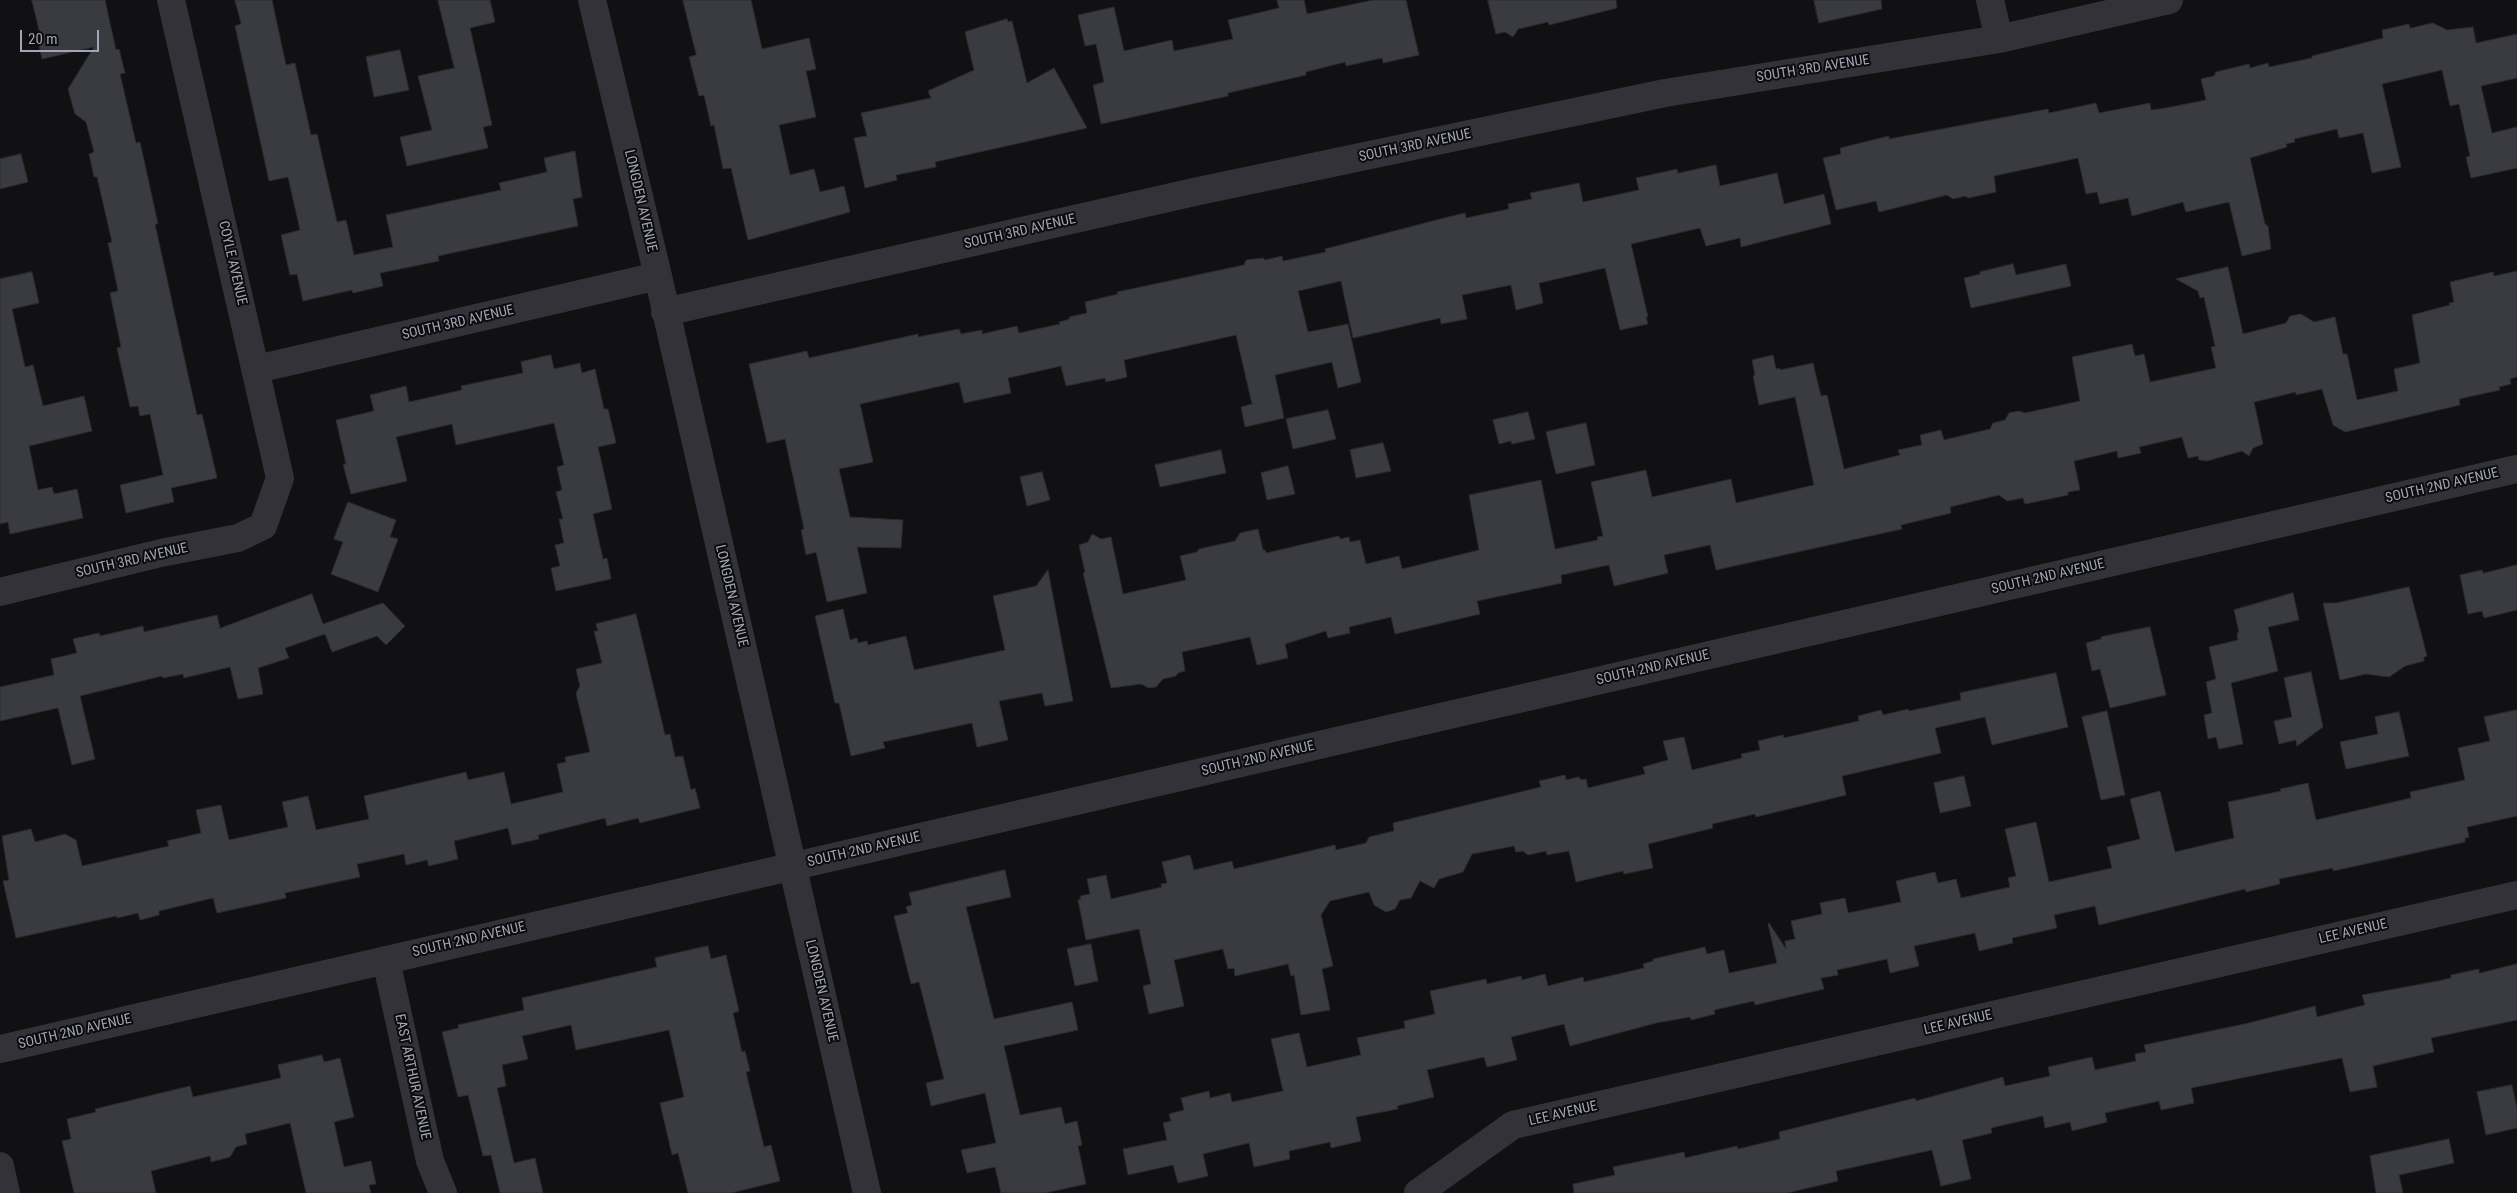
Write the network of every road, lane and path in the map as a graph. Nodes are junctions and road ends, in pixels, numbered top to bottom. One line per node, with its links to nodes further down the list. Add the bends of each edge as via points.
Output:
1 (171, 0): 8 (street, COYLE AVENUE)
2 (592, 0): 6 (street, LONGDEN AVENUE)
3 (1990, 0): 5 (street)
4 (2170, 0): 5 (street, SOUTH 3RD AVENUE)
5 (1998, 39): 7 (street, SOUTH 3RD AVENUE, via 1665,94 1194,192)
6 (658, 276): 7 (street, LONGDEN AVENUE); 8 (street, SOUTH 3RD AVENUE)
7 (665, 312): 12 (street, LONGDEN AVENUE)
8 (257, 369): 10 (street, COYLE AVENUE, via 280,478)
9 (2517, 469): 12 (street, SOUTH 2ND AVENUE)
10 (263, 526): 11 (street, SOUTH 3RD AVENUE, via 238,538)
11 (0, 592)
12 (793, 866): 14 (street, SOUTH 2ND AVENUE); 19 (street, LONGDEN AVENUE)
13 (2517, 895): 20 (street, LEE AVENUE, via 1513,1125)
14 (386, 960): 15 (street, SOUTH 2ND AVENUE); 18 (street, EAST ARTHUR AVENUE, via 430,1161)
15 (0, 1049)
16 (0, 1166): 17 (street)
17 (6, 1193)
18 (443, 1193)
19 (866, 1193)
20 (1418, 1193)

